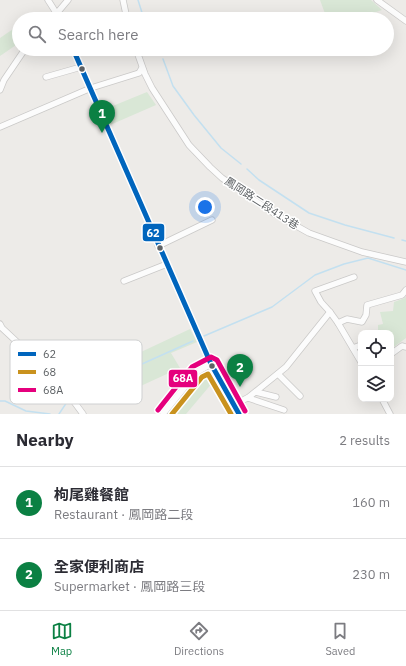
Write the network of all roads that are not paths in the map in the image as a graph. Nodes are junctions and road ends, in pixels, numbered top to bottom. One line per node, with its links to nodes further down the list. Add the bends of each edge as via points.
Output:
1 (48, 0): 5 (street)
2 (68, 0): 6 (street)
3 (123, 0): 7 (street)
4 (377, 0): 9 (street)
5 (56, 12)
6 (62, 12)
7 (126, 12)
8 (394, 12): 10 (street)
9 (394, 12)
10 (406, 21)
11 (21, 56): 18 (street)
12 (76, 56): 14 (street)
13 (138, 56): 15 (street, 鳳岡路二段413巷)
14 (81, 67): 16 (street); 17 (street)
15 (142, 68): 17 (street, via 139,73); 22 (street, 鳳岡路二段413巷, via 189,145 233,186 275,214 309,232 362,252)
16 (46, 77)
17 (90, 88): 19 (street); 21 (street)
18 (0, 90)
19 (0, 127)
20 (212, 220): 21 (street)
21 (158, 246): 23 (street)
22 (406, 262)
23 (167, 264): 25 (street); 36 (street)
24 (354, 277): 27 (street, via 315,291)
25 (124, 281)
26 (406, 290): 28 (street, via 402,295 367,305 362,322 347,319)
27 (330, 312): 28 (street); 37 (street)
28 (338, 323): 33 (street)
29 (1, 327): 30 (street)
30 (15, 340)
31 (358, 346): 33 (street)
32 (406, 347): 34 (street, via 402,346)
33 (353, 348): 35 (street)
34 (394, 352)
35 (358, 357)
36 (210, 364): 44 (street); 47 (street, via 197,372)
37 (278, 374): 38 (street); 39 (street)
38 (256, 392): 40 (street); 41 (street)
39 (300, 396)
40 (276, 397)
41 (248, 398): 44 (street); 45 (street)
42 (384, 402): 49 (street)
43 (75, 404): 46 (street)
44 (234, 405): 48 (street)
45 (284, 410)
46 (83, 414)
47 (163, 414)
48 (239, 414)
49 (390, 414)

